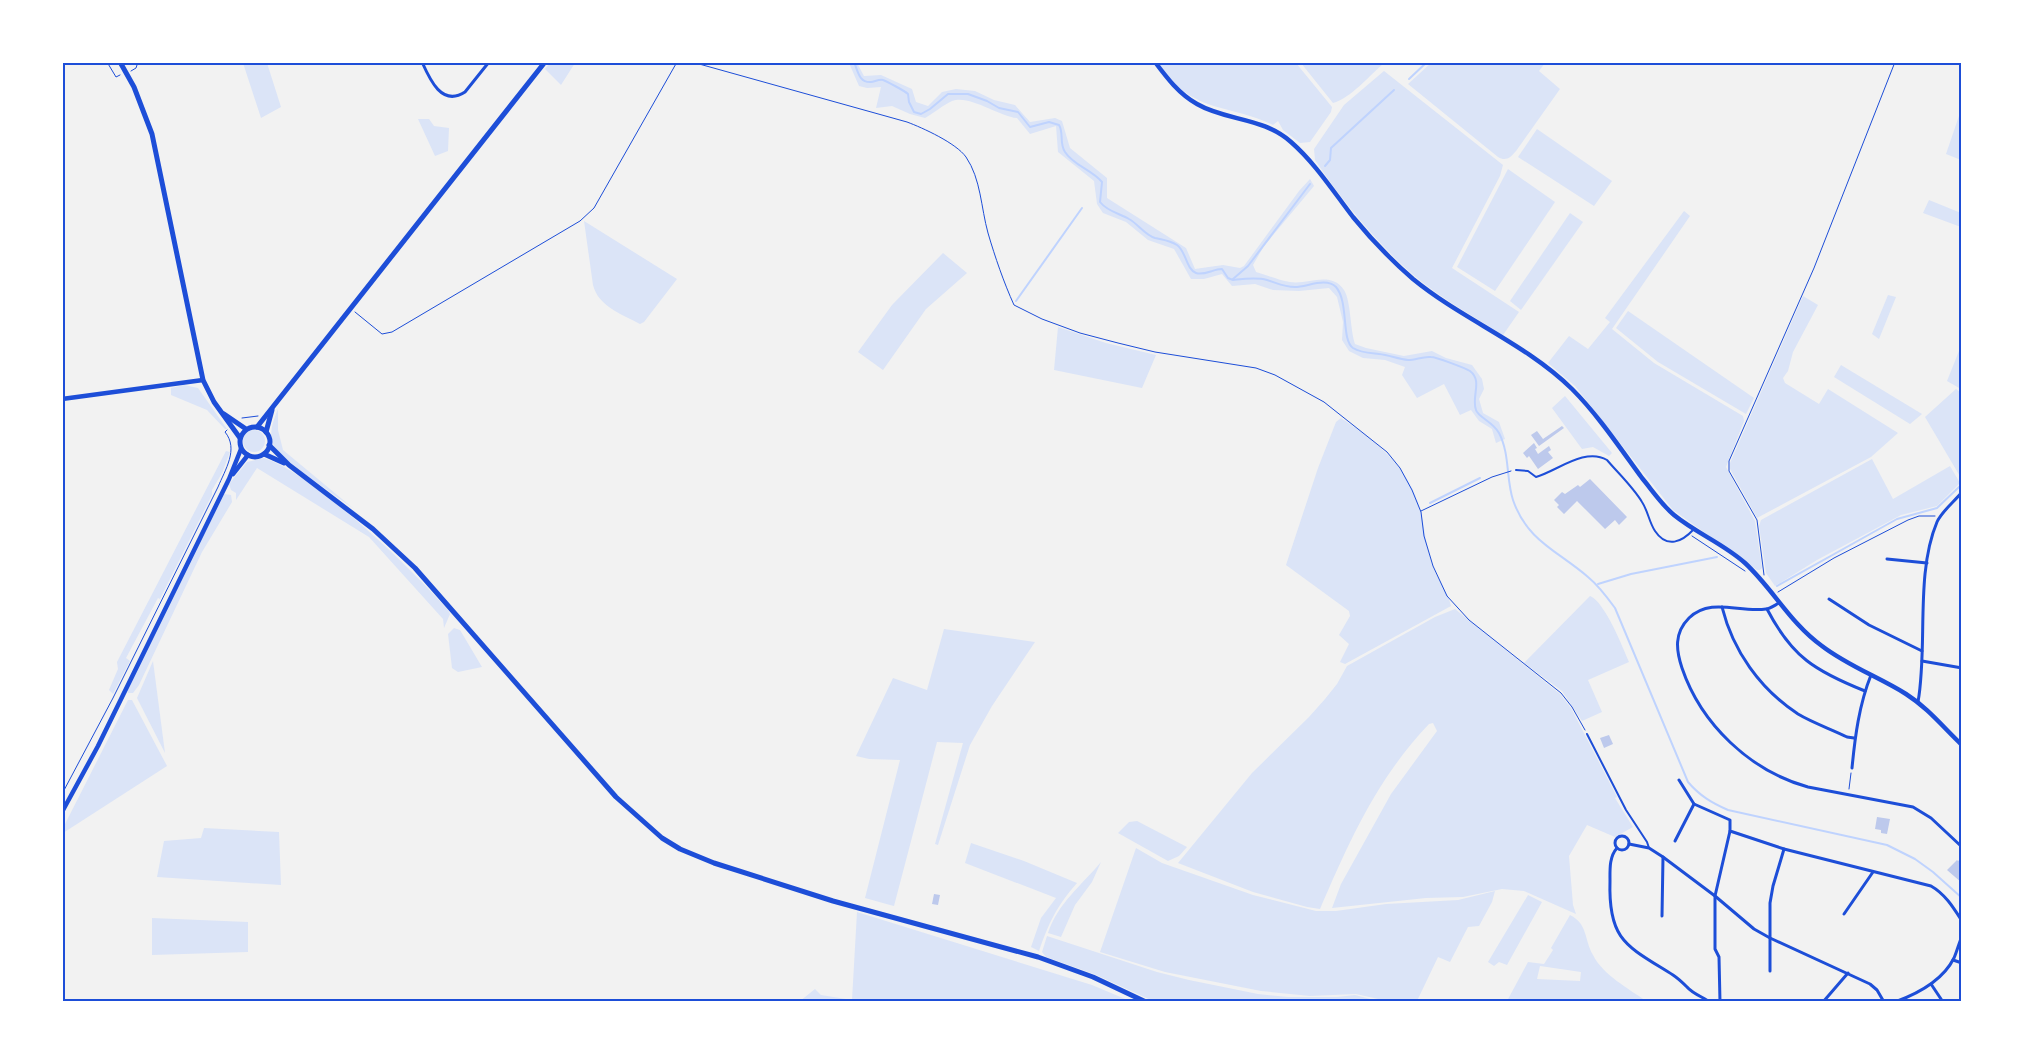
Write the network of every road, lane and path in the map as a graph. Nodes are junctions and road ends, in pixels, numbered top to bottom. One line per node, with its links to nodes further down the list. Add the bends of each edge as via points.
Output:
1 (107, 62): 12 (path)
2 (120, 62): 11 (main road)
3 (138, 62): 11 (path, via 136,68)
4 (422, 62): 5 (street, via 441,94 452,96 465,92)
5 (489, 62)
6 (545, 62): 13 (main road)
7 (677, 62): 13 (path, via 594,208 580,221 387,333 382,334)
8 (692, 62): 33 (path, via 907,122 956,148 965,155 976,178 988,233 1014,305 1042,319 1108,341 1155,352 1235,363 1284,379 1324,402 1387,452 1400,468)
9 (1155, 62): 35 (street, via 1167,79 1196,104 1257,123 1290,140 1364,230 1399,266 1439,298 1541,362 1574,391 1653,492 1672,513)
10 (1895, 62): 40 (path, via 1814,268 1729,461 1729,471 1757,520 1765,573)
11 (127, 74): 14 (main road, via 152,134)
12 (116, 77)
13 (350, 309): 16 (main road)
14 (203, 380): 15 (street); 17 (main road)
15 (62, 399)
16 (273, 407): 21 (main road); 23 (main road)
17 (222, 412): 19 (main road); 20 (main road)
18 (263, 414): 19 (path)
19 (236, 422): 22 (main road)
20 (231, 426): 24 (main road); 57 (path, via 225,432 231,452 218,487)
21 (257, 427): 22 (main road); 23 (main road)
22 (246, 429): 24 (main road)
23 (266, 432): 25 (main road)
24 (240, 438): 26 (main road)
25 (269, 445): 27 (main road); 29 (main road)
26 (241, 449): 28 (main road); 31 (street)
27 (264, 454): 28 (main road); 29 (main road)
28 (248, 456): 31 (street)
29 (289, 465): 81 (main road, via 373,529 415,568 599,778 662,838 714,862 832,902 1038,957 1093,977)
30 (1516, 470): 33 (path, via 1492,477); 36 (lane, via 1536,477 1585,457 1602,456 1642,501 1659,536 1675,542 1688,538)
31 (229, 479): 60 (street, via 92,758)
32 (1962, 492): 34 (street)
33 (1420, 512): 52 (path, via 1433,566 1448,596 1469,620 1561,693)
34 (1940, 516): 38 (street); 41 (path, via 1919,516 1908,520 1834,558)
35 (1694, 529): 36 (lane); 40 (street, via 1743,561)
36 (1690, 534): 39 (path)
37 (1887, 559): 38 (street)
38 (1927, 563): 46 (street)
39 (1746, 572)
40 (1762, 580): 41 (street)
41 (1773, 595): 43 (street)
42 (1829, 599): 46 (street, via 1869,625)
43 (1779, 603): 45 (street); 49 (street, via 1794,623 1832,654)
44 (1722, 607): 45 (street); 53 (street, via 1733,639 1762,684 1800,715); 58 (street, via 1706,607 1697,612 1678,633 1677,640 1680,662 1689,685 1710,721 1728,740 1771,773 1792,782)
45 (1767, 609): 50 (street, via 1801,657)
46 (1922, 651): 47 (street)
47 (1922, 661): 48 (street); 51 (street)
48 (1962, 668)
49 (1871, 675): 50 (street); 51 (street)
50 (1865, 690): 53 (street)
51 (1918, 702): 54 (street)
52 (1587, 734): 66 (lane)
53 (1854, 738): 55 (street)
54 (1962, 745)
55 (1852, 768): 58 (path)
56 (1679, 780): 59 (street)
57 (62, 794)
58 (1848, 795): 64 (street, via 1913,807 1931,818)
59 (1694, 804): 61 (street, via 1730,820); 62 (street)
60 (62, 812)
61 (1730, 831): 67 (street); 70 (street)
62 (1675, 841)
63 (1629, 844): 65 (street, via 1625,849); 65 (street, via 1626,837 1619,836 1615,842); 66 (street)
64 (1962, 847)
65 (1617, 848): 82 (street, via 1610,865 1610,905 1618,934 1644,958 1682,980 1688,988)
66 (1648, 848): 68 (street)
67 (1784, 849): 69 (street); 75 (street, via 1770,903)
68 (1663, 857): 70 (street); 72 (street)
69 (1873, 872): 71 (street); 73 (street, via 1931,886 1948,900)
70 (1715, 896): 75 (street, via 1754,929); 83 (street)
71 (1844, 914)
72 (1662, 916)
73 (1962, 921)
74 (1962, 936): 76 (street)
75 (1770, 938): 78 (street); 79 (street)
76 (1953, 960): 77 (street); 80 (street)
77 (1962, 963)
78 (1770, 971)
79 (1848, 972): 84 (street); 85 (street, via 1870,984)
80 (1931, 984): 86 (street); 87 (street)
81 (1146, 1002)
82 (1710, 1002)
83 (1720, 1002)
84 (1823, 1002)
85 (1884, 1002)
86 (1895, 1002)
87 (1943, 1002)

